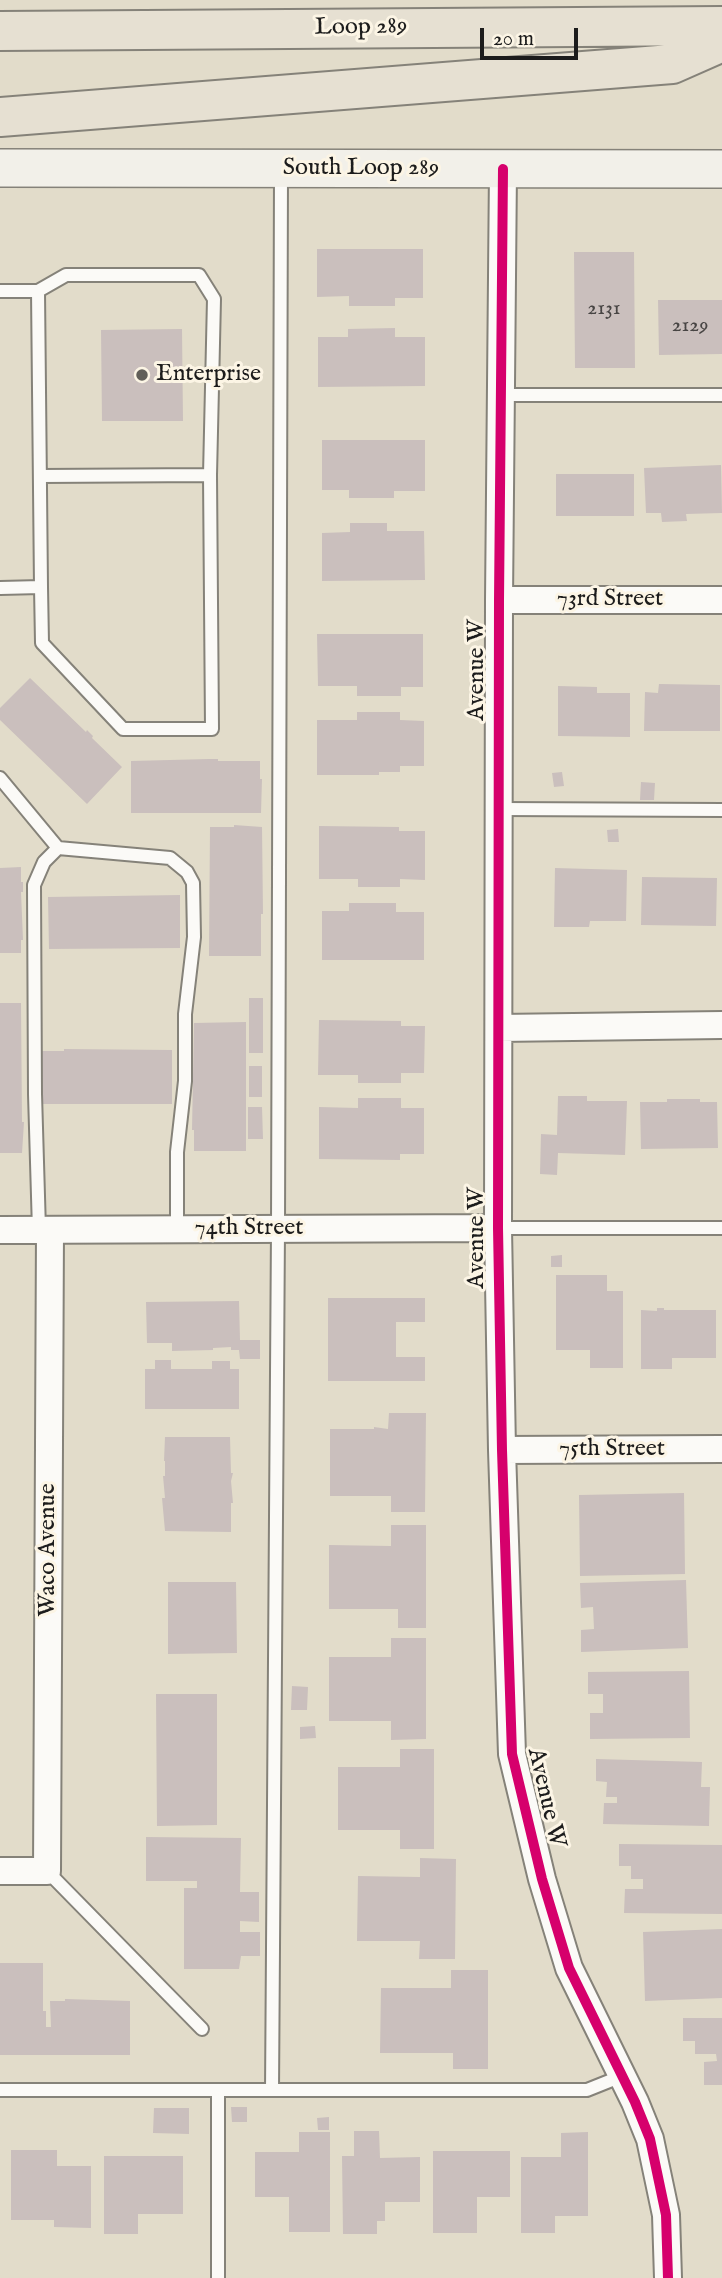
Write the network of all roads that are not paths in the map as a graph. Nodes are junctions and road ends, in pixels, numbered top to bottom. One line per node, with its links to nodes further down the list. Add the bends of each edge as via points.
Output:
1 (722, 26): 2 (highway, Loop 289)
2 (0, 31)
3 (722, 41): 4 (highway, via 671,64)
4 (0, 117)
5 (0, 168): 6 (main road, South Loop 289)
6 (281, 169): 7 (main road, South Loop 289); 28 (lane)
7 (503, 169): 8 (main road, South Loop 289); 11 (street, Avenue W)
8 (722, 169)
9 (0, 291): 10 (lane)
10 (38, 291): 13 (lane, via 66,275 200,275 214,299); 14 (lane)
11 (501, 395): 12 (lane); 17 (street, Avenue W)
12 (722, 395)
13 (210, 475): 14 (lane); 15 (lane, via 212,729 123,729 42,643)
14 (40, 476): 15 (lane)
15 (41, 587): 16 (lane)
16 (0, 588)
17 (499, 600): 18 (street, 73rd Street); 20 (street, Avenue W)
18 (722, 600)
19 (0, 778): 22 (lane)
20 (499, 809): 21 (lane); 24 (street, Avenue W)
21 (722, 810)
22 (58, 848): 27 (lane, via 170,858 193,883 194,937 177,1152); 30 (lane, via 44,862 34,885 35,1094)
23 (722, 1025): 24 (street)
24 (499, 1028): 25 (street, Avenue W)
25 (498, 1228): 26 (lane); 28 (street, 74th Street); 32 (street, Avenue W)
26 (722, 1228)
27 (177, 1229): 28 (street, 74th Street); 30 (street, 74th Street)
28 (278, 1229): 39 (lane)
29 (0, 1230): 30 (street, 74th Street)
30 (45, 1230): 34 (street, Waco Avenue)
31 (722, 1449): 32 (street, 75th Street)
32 (502, 1450): 36 (street, Avenue W, via 512,1754 569,1968)
33 (0, 1871): 34 (street)
34 (47, 1871): 35 (lane)
35 (202, 2029)
36 (622, 2076): 39 (lane, via 587,2090); 41 (street, Avenue W, via 650,2138 666,2215)
37 (0, 2090): 38 (lane)
38 (218, 2090): 39 (lane); 40 (lane)
39 (272, 2090)
40 (218, 2278)
41 (668, 2278)

